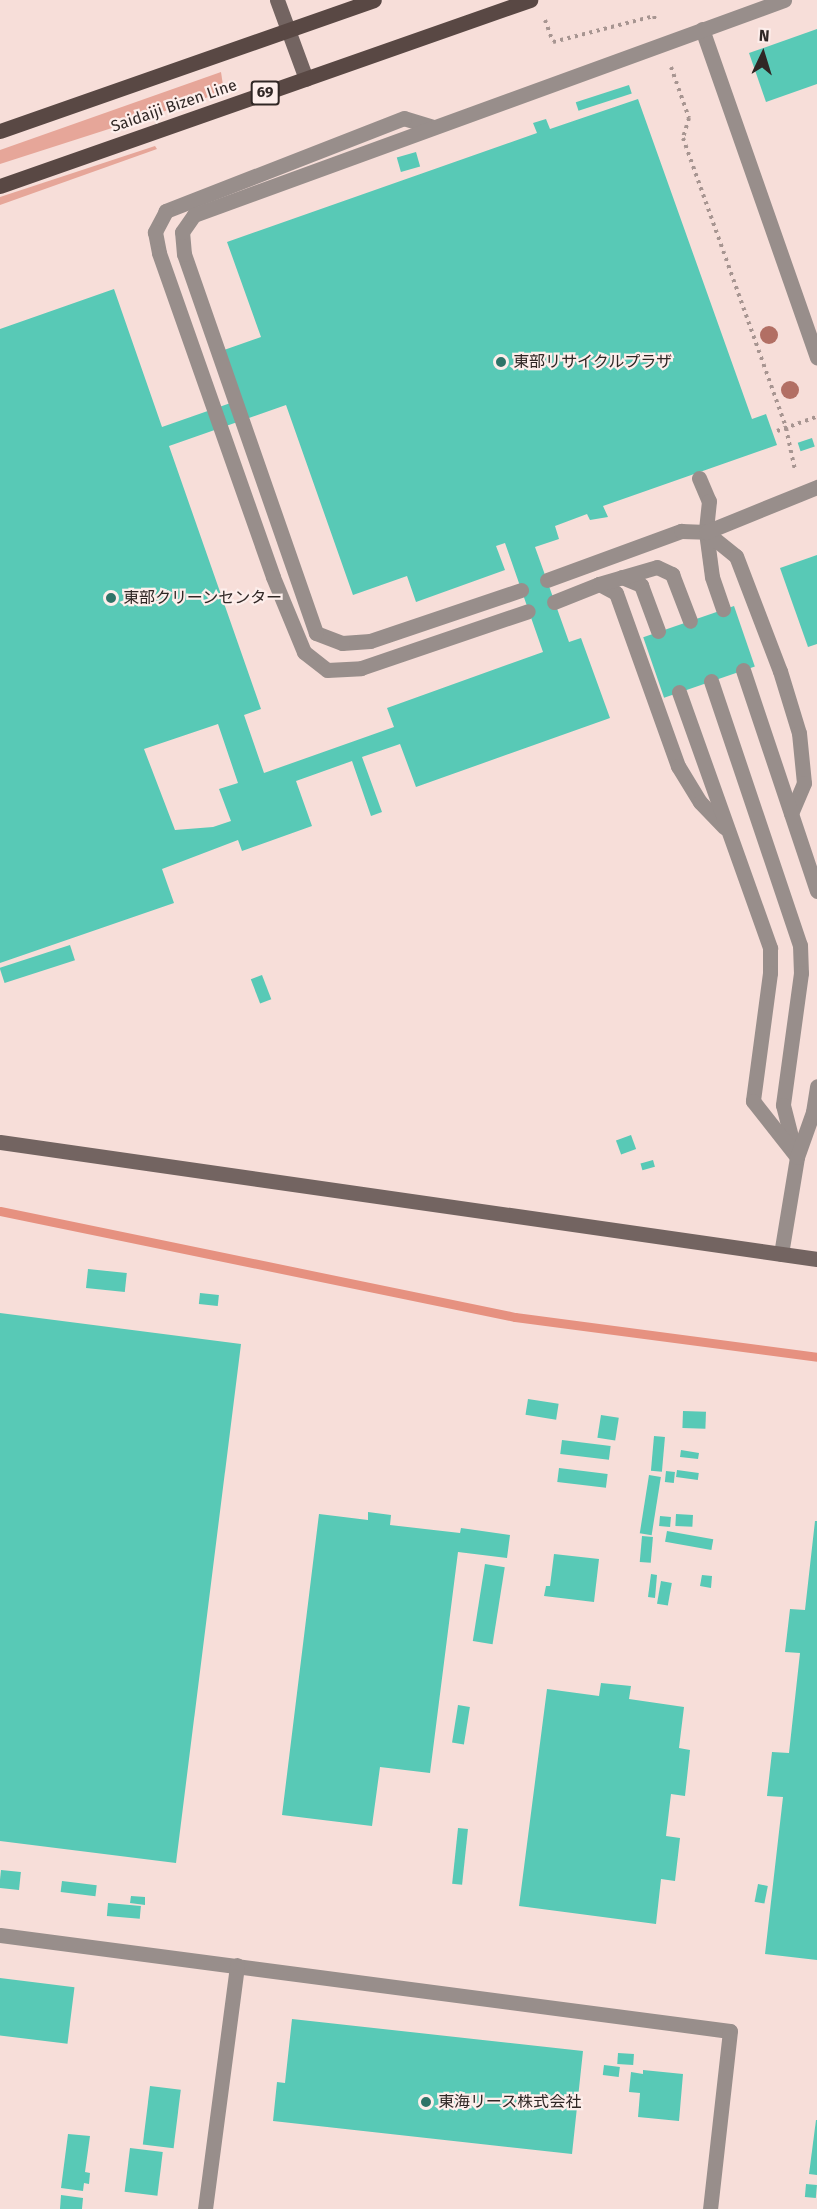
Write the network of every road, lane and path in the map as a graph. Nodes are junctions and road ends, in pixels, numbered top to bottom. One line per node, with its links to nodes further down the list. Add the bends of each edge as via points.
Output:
1 (277, 0): 6 (street)
2 (374, 0): 6 (main road, Saidaiji Bizen Line)
3 (530, 0): 7 (main road, Saidaiji Bizen Line / 69)
4 (784, 0): 5 (street)
5 (702, 29): 9 (street); 12 (street)
6 (288, 30): 7 (street); 10 (main road, Saidaiji Bizen Line)
7 (306, 79): 11 (main road, Saidaiji Bizen Line / 69)
8 (689, 118): 14 (path, via 683,138)
9 (433, 127): 23 (street, via 194,215 182,232 184,254 316,633 342,644 370,641); 26 (street, via 404,118 166,211 155,232 159,253 273,577 304,652 327,670 362,668)
10 (0, 131)
11 (0, 186)
12 (817, 357)
13 (816, 417): 14 (path)
14 (786, 428): 15 (path); 16 (path, via 796,470)
15 (777, 431)
16 (785, 474)
17 (699, 478): 19 (street, via 709,501)
18 (817, 487): 19 (street)
19 (706, 532): 21 (street, via 681,531); 25 (street, via 712,577); 32 (street, via 736,556 799,733 804,783)
20 (622, 577): 22 (street); 27 (street, via 657,567 672,574); 28 (street, via 641,585)
21 (547, 580)
22 (599, 584): 24 (street); 33 (street, via 616,593 678,766 700,802)
23 (521, 590)
24 (554, 602)
25 (723, 609)
26 (528, 611)
27 (690, 621)
28 (658, 631)
29 (743, 670): 32 (street)
30 (711, 681): 37 (street, via 800,945 801,973 783,1105)
31 (679, 692): 33 (street)
32 (791, 813): 34 (street)
33 (728, 831): 37 (street, via 770,948 753,1101)
34 (817, 891)
35 (817, 1086): 37 (street, via 813,1112)
36 (0, 1142): 38 (street)
37 (797, 1157): 38 (street)
38 (781, 1254): 39 (street)
39 (817, 1259)
40 (0, 1935): 41 (street)
41 (237, 1965): 42 (street); 43 (street, via 730,2031)
42 (205, 2209)
43 (710, 2209)

